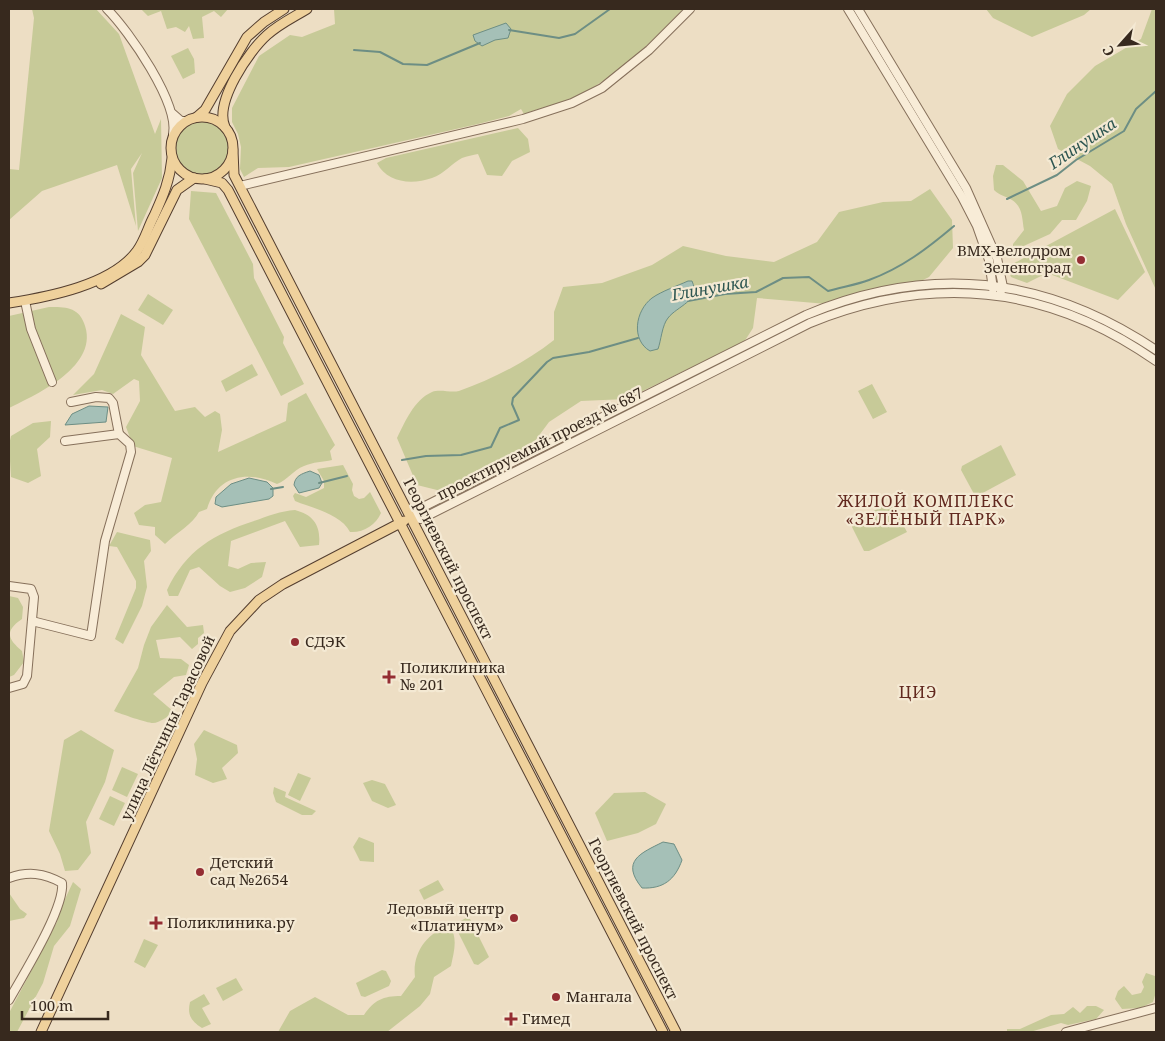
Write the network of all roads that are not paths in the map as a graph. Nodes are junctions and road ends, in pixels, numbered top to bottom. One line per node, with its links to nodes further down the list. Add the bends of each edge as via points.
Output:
1 (107, 9): 7 (street, via 137,46)
2 (284, 9): 8 (main road, via 247,37 205,110)
3 (306, 9): 10 (main road, via 270,33 251,52 227,98 222,115)
4 (690, 9): 16 (street, via 602,88 572,103 523,119)
5 (848, 9): 17 (street, via 962,197 989,260)
6 (858, 9): 18 (street, via 966,188 997,258)
7 (172, 112): 9 (street); 11 (street)
8 (197, 117): 9 (main road); 10 (main road, via 215,120)
9 (186, 121): 11 (main road)
10 (225, 127): 12 (main road)
11 (173, 134): 13 (main road)
12 (233, 150): 15 (main road, via 223,171); 16 (main road, Георгиевский проспект, via 233,169)
13 (172, 158): 14 (main road, via 179,170); 19 (main road, via 168,186 137,251 105,275)
14 (194, 178): 15 (main road); 19 (main road, via 177,190 145,256 98,285)
15 (205, 179): 30 (main road, Георгиевский проспект, via 226,187)
16 (240, 186): 29 (main road, Георгиевский проспект)
17 (992, 285): 18 (street, проектируемый проезд № 687); 20 (street); 29 (street, проектируемый проезд № 687, via 934,284 901,288 817,310 417,510)
18 (1002, 287): 20 (street); 23 (street, проектируемый проезд № 687, via 1079,308 1124,328)
19 (67, 292): 21 (main road)
20 (997, 295): 24 (street, проектируемый проезд № 687, via 1049,307 1096,324); 29 (street, проектируемый проезд № 687, via 903,297 864,304 821,319 422,519)
21 (25, 301): 22 (main road); 25 (street, via 31,329)
22 (9, 303)
23 (1156, 350)
24 (1156, 361)
25 (52, 382)
26 (71, 402): 27 (street, via 109,398 113,403)
27 (119, 434): 28 (street); 32 (street, via 130,444 131,452 105,541 91,636)
28 (64, 441)
29 (411, 518): 30 (main road, улица Лётчицы Тарасовой); 35 (main road, Георгиевский проспект)
30 (400, 523): 36 (main road, Георгиевский проспект); 39 (main road, улица Лётчицы Тарасовой, via 275,588 250,607 230,631 202,683)
31 (9, 586): 32 (street, via 31,589 34,597)
32 (32, 621): 33 (street, via 27,676 23,684)
33 (9, 688)
34 (9, 878): 37 (street, via 22,873 50,876 62,883 63,893)
35 (638, 958): 36 (street, via 631,958); 41 (main road, Георгиевский проспект)
36 (627, 963): 40 (main road, Георгиевский проспект)
37 (9, 1000)
38 (1156, 1007): 42 (street)
39 (41, 1032)
40 (663, 1032)
41 (676, 1032)
42 (1066, 1032)

